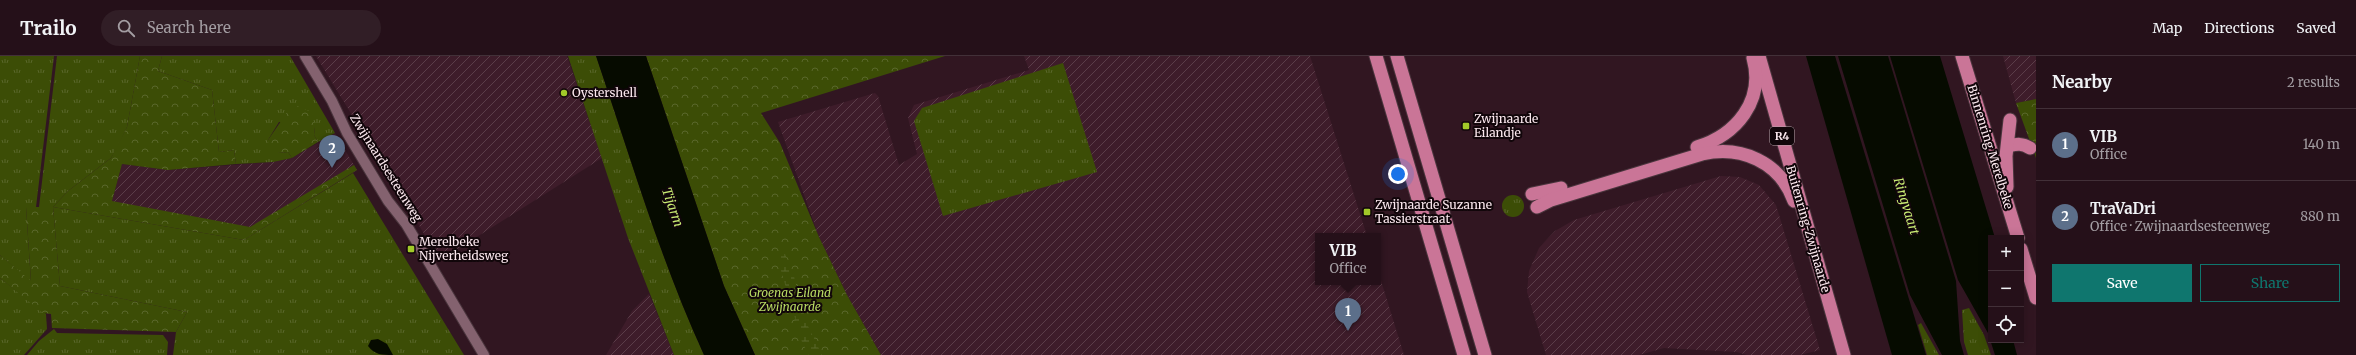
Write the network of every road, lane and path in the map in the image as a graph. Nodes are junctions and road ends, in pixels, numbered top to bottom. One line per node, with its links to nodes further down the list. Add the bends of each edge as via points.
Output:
1 (305, 56): 17 (main road, Zwijnaardsesteenweg, via 332,101 347,133 388,200 406,224)
2 (1376, 56): 18 (highway)
3 (1397, 56): 19 (highway)
4 (1752, 56): 10 (highway, via 1755,80 1753,95 1738,123 1720,139 1550,192)
5 (1759, 56): 13 (highway, Buitenring-Zwijnaarde / R4)
6 (1962, 56): 11 (highway, Binnenring Merelbeke)
7 (2010, 120): 8 (highway)
8 (2008, 146): 9 (highway, via 2017,144); 11 (highway, via 2005,166)
9 (2030, 148)
10 (1532, 194)
11 (2008, 205): 14 (highway, Binnenring Merelbeke)
12 (1537, 207): 13 (highway, via 1550,200 1702,154 1727,151 1748,154 1770,167 1786,184 1795,205)
13 (1805, 216): 20 (highway, Buitenring-Zwijnaarde / R4)
14 (2017, 235)
15 (2024, 259): 16 (highway)
16 (2036, 298)
17 (484, 355)
18 (1464, 355)
19 (1485, 355)
20 (1844, 355)

